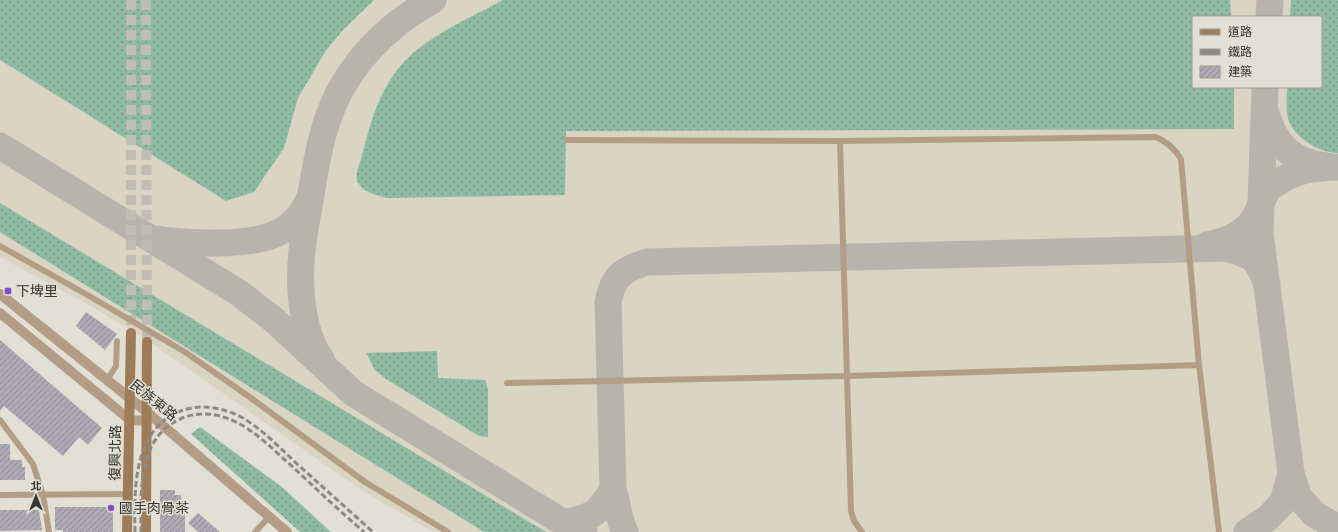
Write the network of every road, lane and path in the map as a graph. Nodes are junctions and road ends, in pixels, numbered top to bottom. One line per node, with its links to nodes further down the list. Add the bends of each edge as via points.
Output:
1 (567, 140): 2 (lane)
2 (840, 141): 9 (lane, via 1156,137 1166,142 1181,159); 10 (lane)
3 (0, 246): 26 (lane, via 185,352 365,482)
4 (0, 294): 11 (street, 民族東路)
5 (0, 313): 15 (street)
6 (131, 333): 13 (main road, 復興北路)
7 (117, 341): 11 (lane, via 116,366)
8 (147, 342): 14 (main road)
9 (1199, 365): 10 (lane); 28 (lane)
10 (847, 376): 12 (lane); 27 (lane, via 851,511)
11 (107, 380): 13 (street, 民族東路)
12 (507, 383)
13 (131, 399): 14 (street, 民族東路); 15 (main road, 復興北路)
14 (147, 417): 15 (street, 民族東路); 20 (street, 民族東路); 23 (main road)
15 (130, 420): 17 (main road, 復興北路)
16 (1, 422): 19 (lane, via 33,464)
17 (128, 494): 19 (lane); 22 (main road, 復興北路)
18 (0, 495): 19 (lane)
19 (43, 495): 21 (lane)
20 (269, 517): 24 (lane); 25 (street, 民族東路)
21 (49, 532)
22 (127, 532)
23 (146, 532)
24 (255, 532)
25 (286, 532)
26 (448, 532)
27 (862, 532)
28 (1218, 532)

